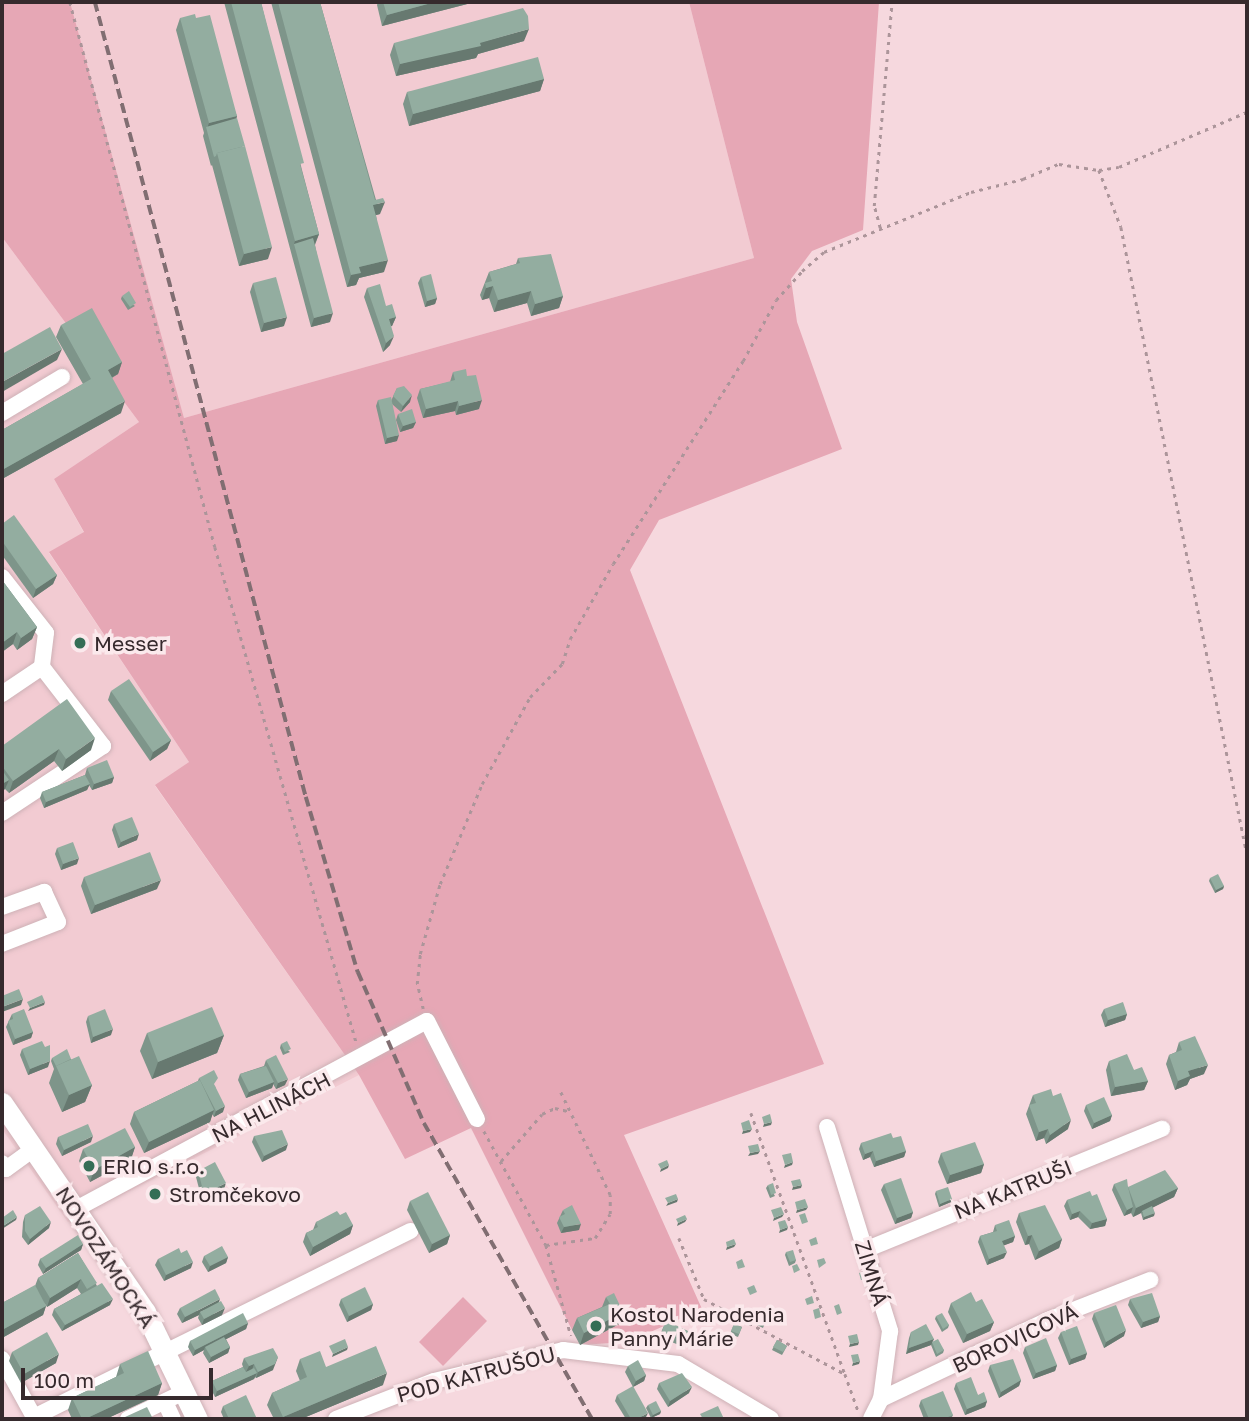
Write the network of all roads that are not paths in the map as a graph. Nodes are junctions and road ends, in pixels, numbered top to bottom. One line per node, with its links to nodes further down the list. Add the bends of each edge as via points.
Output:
1 (62, 377): 2 (street)
2 (2, 412)
3 (2, 577): 4 (street, via 46,633)
4 (42, 667): 5 (street); 6 (street, via 103,746)
5 (2, 694)
6 (2, 813)
7 (2, 907): 8 (street, via 44,892 58,922)
8 (2, 944)
9 (4, 1111): 13 (main road, NOVOZÁMOCKÁ)
10 (477, 1119): 15 (street, NA HLINÁCH, via 426,1021 361,1060)
11 (827, 1127): 17 (street, ZIMNÁ)
12 (1162, 1129): 17 (street, NA KATRUŠI)
13 (34, 1149): 14 (street, via 6,1169); 15 (main road, NOVOZÁMOCKÁ)
14 (2, 1163)
15 (75, 1209): 19 (main road, NOVOZÁMOCKÁ, via 130,1289)
16 (411, 1231): 19 (street)
17 (865, 1250): 22 (street, ZIMNÁ, via 890,1331)
18 (1150, 1280): 22 (street, BOROVICOVÁ, via 1048,1320)
19 (164, 1350): 20 (street, via 34,1418); 21 (main road, NOVOZÁMOCKÁ)
20 (2, 1359)
21 (175, 1397): 23 (street); 24 (street); 25 (main road, NOVOZÁMOCKÁ)
22 (881, 1399): 28 (street, ZIMNÁ)
23 (128, 1419)
24 (173, 1419)
25 (197, 1419)
26 (337, 1419): 27 (street, POD KATRUŠOU, via 434,1381 552,1350 678,1364)
27 (771, 1419)
28 (871, 1419)

